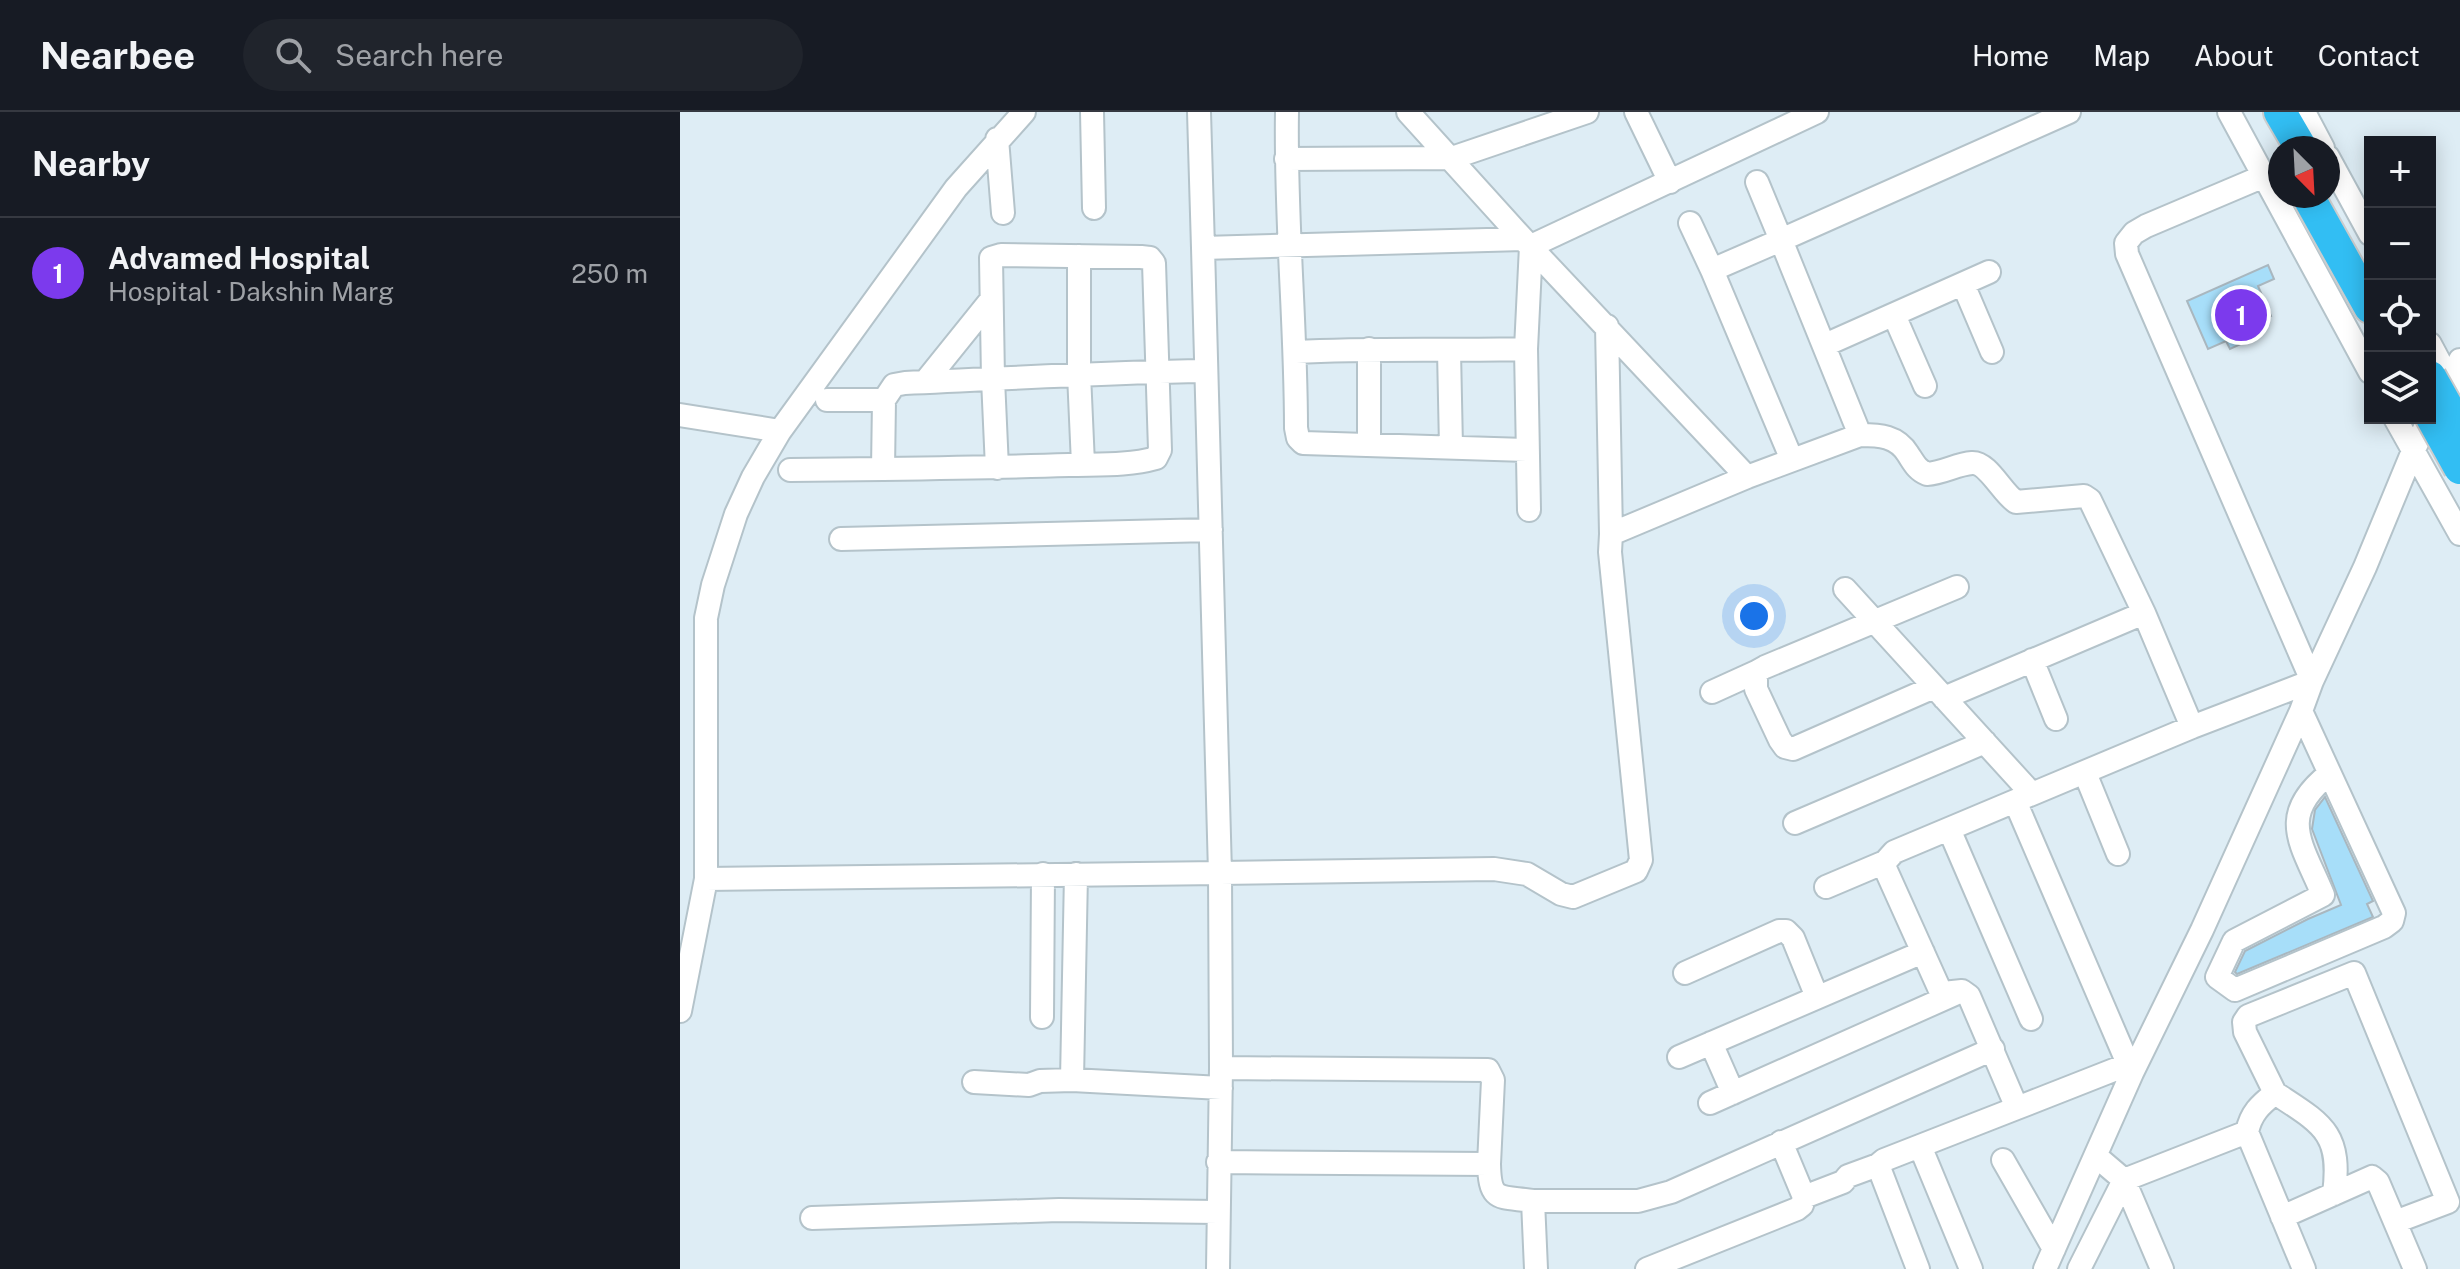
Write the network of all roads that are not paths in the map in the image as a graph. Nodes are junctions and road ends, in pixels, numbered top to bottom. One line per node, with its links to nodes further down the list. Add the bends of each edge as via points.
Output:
1 (1024, 112): 18 (street)
2 (1092, 112): 25 (street)
3 (1199, 112): 34 (street)
4 (1287, 112): 20 (street)
5 (1408, 112): 19 (street)
6 (1587, 112): 19 (street)
7 (1636, 112): 23 (street)
8 (1817, 112): 14 (street)
9 (2069, 112): 31 (street)
10 (2229, 112): 21 (street)
11 (2260, 112): 15 (highway)
12 (2280, 112): 16 (highway)
13 (2304, 112): 17 (street)
14 (1772, 122): 23 (street)
15 (2274, 136)
16 (2294, 136)
17 (2317, 136)
18 (997, 139): 28 (street); 66 (street)
19 (1452, 158): 20 (street); 32 (street)
20 (1286, 159): 33 (street)
21 (2264, 176): 52 (street); 90 (street, via 2146,226 2126,243 2127,254)
22 (2340, 179): 30 (street)
23 (1670, 182): 32 (street)
24 (1757, 182): 31 (street)
25 (1094, 208)
26 (2315, 208): 40 (highway)
27 (2335, 208): 36 (highway)
28 (1003, 213)
29 (1690, 223): 37 (street)
30 (2364, 223)
31 (1781, 240): 37 (street); 44 (street)
32 (1527, 243): 33 (street); 43 (street); 46 (street)
33 (1289, 245): 34 (street); 48 (street)
34 (1203, 248): 54 (street)
35 (1079, 256): 41 (street, via 991,258); 53 (street, via 1141,257 1154,263); 55 (street)
36 (2364, 260)
37 (1712, 270): 72 (street)
38 (1989, 272): 39 (street)
39 (1963, 284): 42 (street); 49 (street)
40 (2364, 296)
41 (991, 300): 56 (street); 57 (street)
42 (1894, 315): 44 (street); 58 (street)
43 (1607, 326): 78 (street); 81 (street)
44 (1825, 345): 67 (street)
45 (1369, 349): 47 (street); 48 (street); 68 (street)
46 (1526, 349): 47 (street); 70 (street)
47 (1449, 351): 69 (street)
48 (1296, 352): 68 (street, via 1298,438 1303,443)
49 (1992, 352)
50 (2433, 352): 59 (street)
51 (2460, 360): 59 (street)
52 (2364, 361)
53 (1156, 371): 54 (street); 55 (street); 73 (street, via 1156,458)
54 (1205, 371): 80 (street)
55 (1079, 374): 56 (street); 73 (street)
56 (993, 379): 57 (street); 74 (street)
57 (925, 382): 61 (street, via 894,385)
58 (1925, 386)
59 (2447, 386): 65 (highway, bridge); 71 (street)
60 (827, 400): 61 (street)
61 (884, 400): 76 (street)
62 (680, 415): 66 (street)
63 (2398, 424): 71 (street)
64 (2436, 424): 75 (highway, bridge)
65 (2460, 430)
66 (780, 431): 107 (street, via 736,514 706,618)
67 (1860, 435): 72 (street); 86 (street, via 1893,438 1927,474 1979,463 2016,502 2084,496)
68 (1369, 445): 69 (street)
69 (1451, 447): 70 (street)
70 (1527, 450): 79 (street)
71 (2413, 451): 82 (street); 90 (street)
72 (1792, 460): 78 (street)
73 (1083, 464): 74 (street)
74 (997, 468): 76 (street)
75 (2460, 468)
76 (883, 469): 77 (street)
77 (790, 470)
78 (1747, 477): 81 (street)
79 (1529, 510)
80 (1211, 530): 83 (street); 104 (street)
81 (1611, 534): 104 (street, via 1641,860 1636,871 1573,897 1527,874 1494,869)
82 (2460, 534)
83 (841, 539)
84 (1957, 587): 87 (street)
85 (1845, 589): 87 (street)
86 (2144, 613): 88 (street); 95 (street)
87 (1875, 622): 89 (street); 92 (street)
88 (2032, 660): 92 (street); 94 (street)
89 (1756, 672): 91 (street); 92 (street, via 1756,689 1780,740 1793,749)
90 (2312, 681): 93 (street); 95 (street)
91 (1712, 692)
92 (1939, 692): 96 (street)
93 (2301, 711): 98 (street); 110 (street)
94 (2056, 719)
95 (2192, 727): 97 (street)
96 (1985, 742): 99 (street); 100 (street)
97 (2085, 773): 99 (street); 102 (street)
98 (2329, 774): 112 (street, via 2303,798 2297,822 2323,895 2234,941); 112 (street, via 2394,913 2392,921 2235,990)
99 (2023, 798): 101 (street); 121 (street)
100 (1795, 823)
101 (1949, 829): 103 (street, via 1894,852); 117 (street)
102 (2118, 854)
103 (1885, 862): 108 (street); 109 (street)
104 (1220, 873): 106 (street); 122 (street)
105 (1043, 874): 106 (street); 107 (street); 116 (street)
106 (1076, 874): 123 (street)
107 (706, 879): 115 (street)
108 (1826, 887)
109 (1923, 952): 113 (street, via 1943,993); 114 (street)
110 (2186, 962): 112 (street); 121 (street)
111 (1685, 973): 114 (street, via 1786,931)
112 (2217, 977)
113 (1962, 991): 119 (street); 125 (street)
114 (1817, 997): 118 (street)
115 (680, 1011)
116 (1042, 1017)
117 (2031, 1019)
118 (1711, 1043): 120 (street); 125 (street)
119 (1993, 1049): 128 (street); 130 (street)
120 (1679, 1057)
121 (2130, 1068): 128 (street); 132 (street)
122 (1221, 1078): 123 (street); 134 (street); 135 (street, via 1488,1070 1493,1080)
123 (1072, 1080): 124 (street, via 1029,1085)
124 (974, 1082)
125 (1733, 1093): 127 (street)
126 (2275, 1093): 129 (street, via 2252,1115); 138 (street, via 2330,1138 2336,1152); 141 (street, via 2244,1022 2256,1011 2354,973)
127 (1710, 1103)
128 (2017, 1108): 131 (street)
129 (2247, 1132): 137 (street); 143 (street)
130 (1781, 1142): 139 (street); 140 (street, via 1652,1198)
131 (1920, 1146): 136 (street); 151 (street)
132 (2097, 1157): 137 (street); 146 (street)
133 (2003, 1160): 146 (street)
134 (1218, 1162): 135 (street); 142 (street)
135 (1489, 1164): 140 (street, via 1494,1193)
136 (1878, 1165): 139 (street); 150 (street)
137 (2124, 1180): 152 (street); 153 (street)
138 (2334, 1194): 143 (street); 145 (street, via 2375,1179)
139 (1804, 1197): 149 (street, via 1797,1209)
140 (1533, 1201): 148 (street)
141 (2454, 1203): 145 (street)
142 (1218, 1212): 144 (street, via 1059,1210); 147 (street)
143 (2282, 1217): 154 (street)
144 (812, 1218)
145 (2395, 1222): 155 (street)
146 (2050, 1259)
147 (1218, 1269)
148 (1536, 1269)
149 (1647, 1269)
150 (1918, 1269)
151 (1971, 1269)
152 (2079, 1269)
153 (2162, 1269)
154 (2304, 1269)
155 (2415, 1269)

